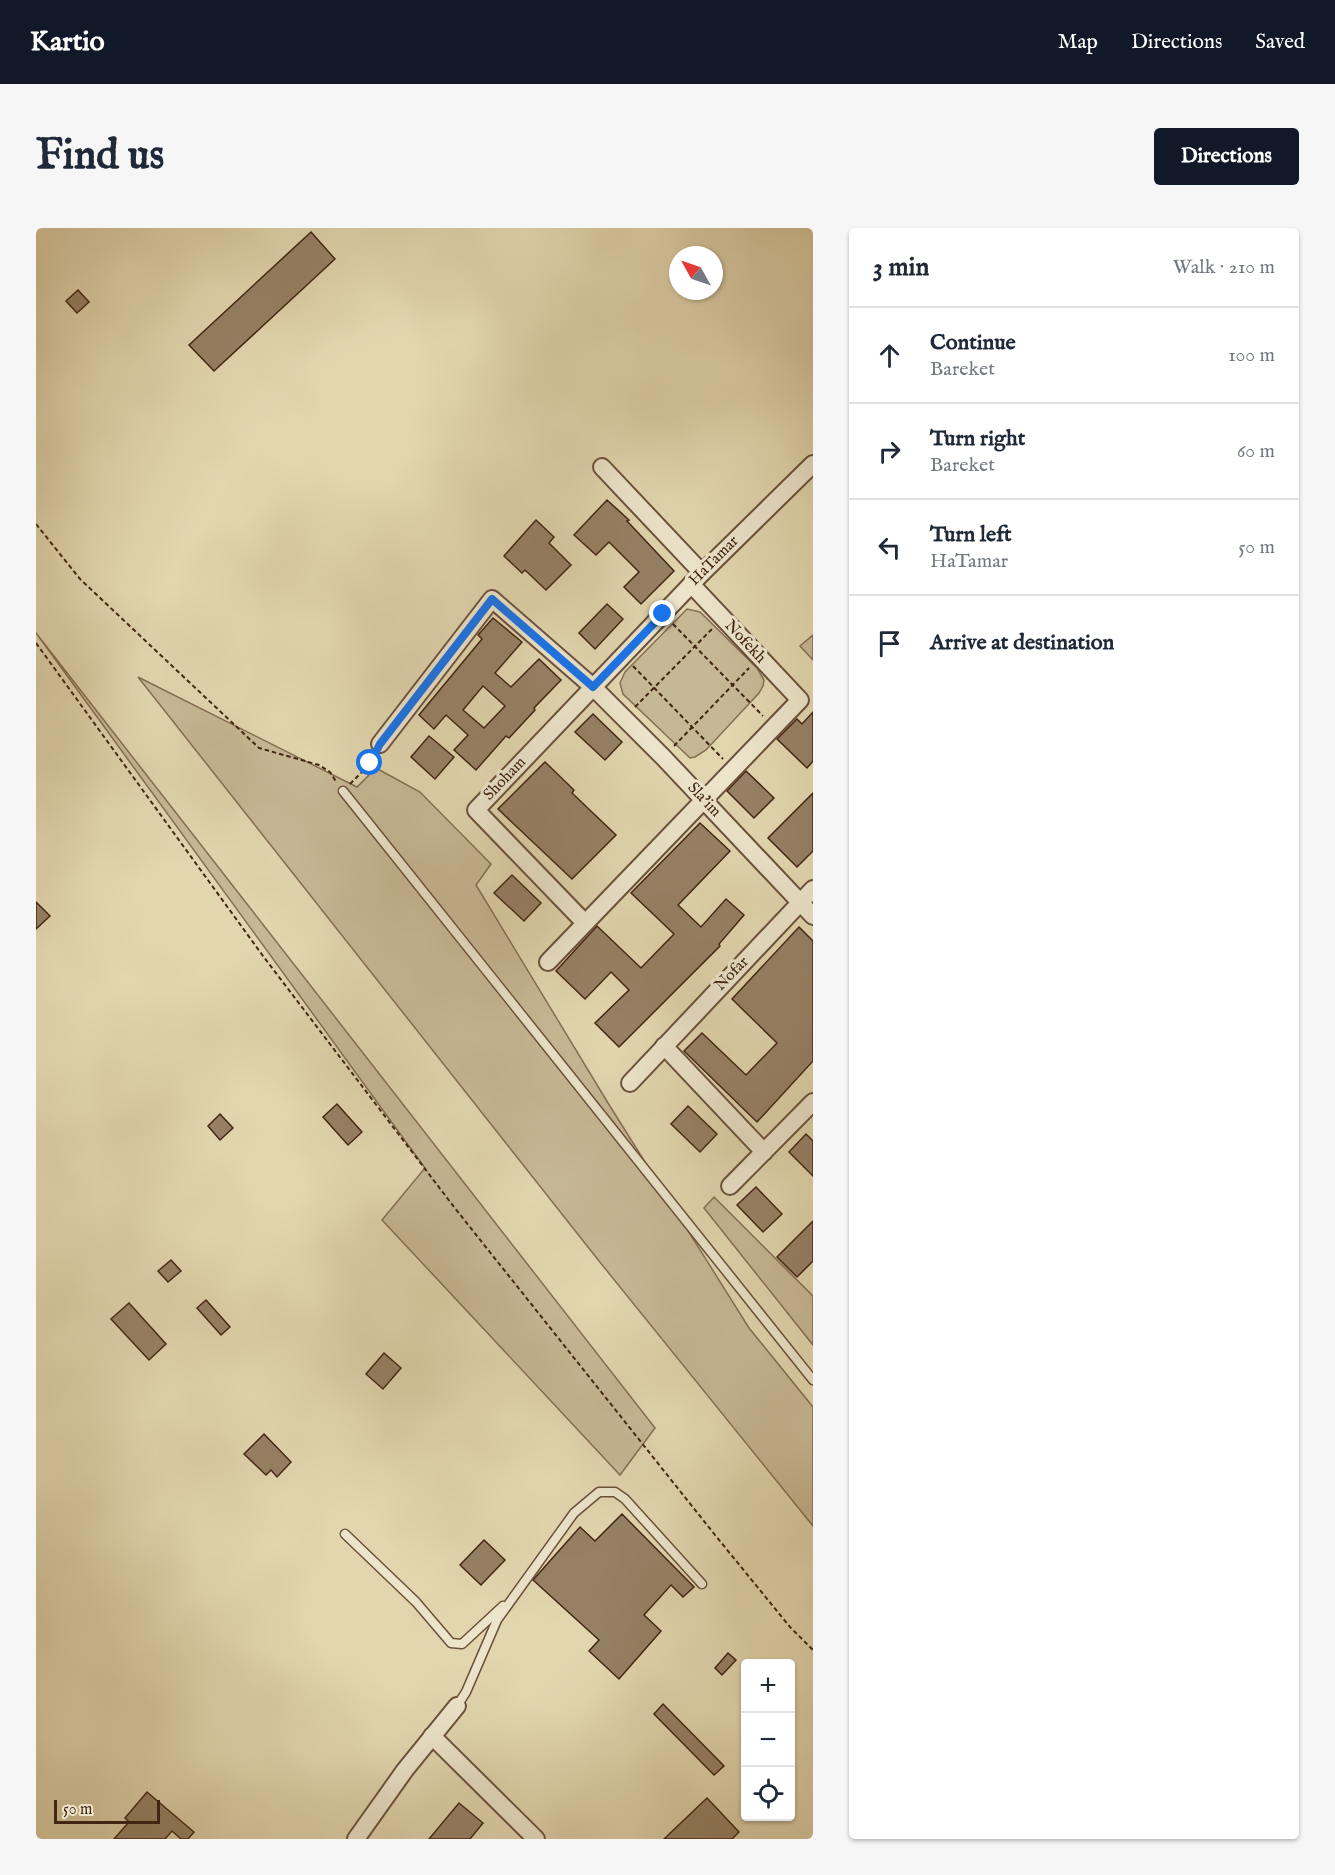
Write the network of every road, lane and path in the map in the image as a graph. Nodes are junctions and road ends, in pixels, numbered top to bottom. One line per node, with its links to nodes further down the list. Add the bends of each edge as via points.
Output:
1 (813, 464): 4 (street, HaTamar)
2 (602, 467): 4 (street, Nofekh)
3 (36, 524): 20 (path, via 80,579 259,748 319,765 330,772)
4 (697, 578): 5 (street, HaTamar); 6 (street, Nofekh)
5 (663, 614): 8 (path); 9 (street, HaTamar)
6 (723, 618): 8 (path); 10 (street, Nofekh)
7 (36, 643): 36 (path, via 263,956 454,1207 715,1535)
8 (696, 646): 11 (path); 13 (path)
9 (623, 655): 12 (street, HaTamar); 13 (path)
10 (759, 658): 11 (path); 16 (street, Nofekh, via 800,700)
11 (733, 685): 15 (path); 16 (path)
12 (593, 687): 14 (street, Sla'im); 17 (street, Sla'im, via 492,599); 25 (street, Shoham, via 477,810)
13 (654, 688): 14 (path); 15 (path)
14 (624, 718): 18 (street, Sla'im)
15 (692, 727): 18 (path); 19 (path)
16 (774, 727): 19 (street)
17 (380, 744): 20 (path, via 370,763)
18 (663, 757): 21 (street, Sla'im)
19 (733, 769): 21 (street)
20 (343, 791): 32 (lane)
21 (704, 800): 23 (street, Sla'im); 25 (street)
22 (813, 890): 23 (street, Nofar)
23 (800, 903): 24 (street, Sla'im); 27 (street, Nofar)
24 (813, 916)
25 (585, 923): 26 (street)
26 (548, 962)
27 (664, 1046): 28 (street, Nofar); 30 (street)
28 (630, 1083)
29 (813, 1102): 30 (street)
30 (764, 1152): 31 (street)
31 (730, 1186)
32 (813, 1380)
33 (345, 1533): 35 (lane, via 401,1586 451,1643 462,1644)
34 (702, 1584): 35 (lane, via 625,1499 615,1492 599,1492 574,1513)
35 (512, 1598): 37 (lane, via 497,1620)
36 (813, 1650)
37 (457, 1706): 38 (street)
38 (432, 1736): 39 (street); 40 (street)
39 (356, 1839)
40 (536, 1839)

